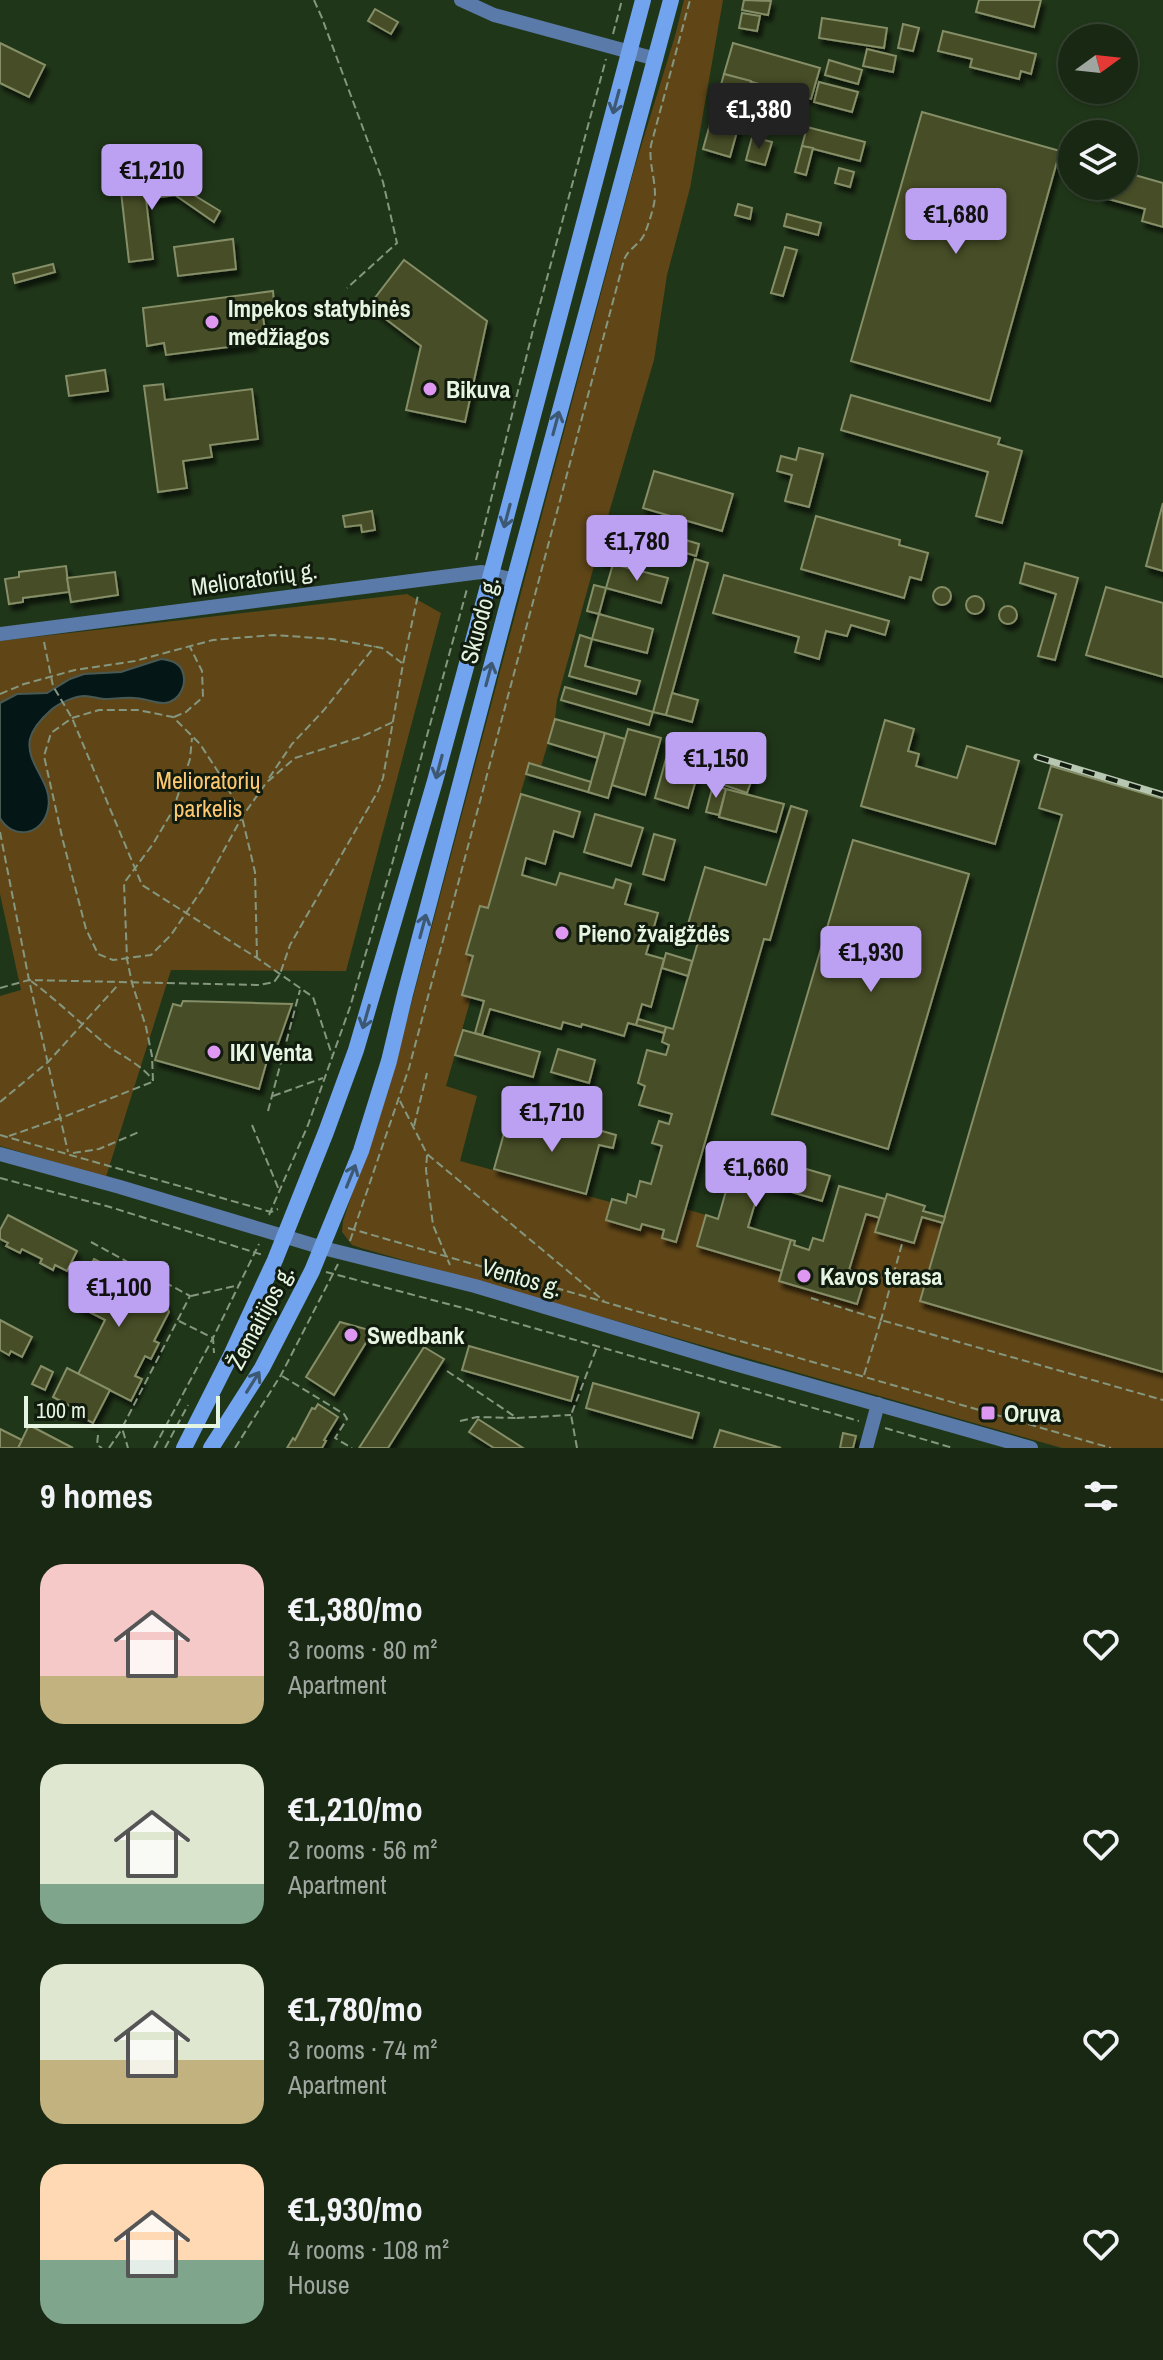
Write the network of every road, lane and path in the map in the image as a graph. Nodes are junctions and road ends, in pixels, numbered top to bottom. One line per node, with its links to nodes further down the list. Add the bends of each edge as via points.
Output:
1 (314, 0): 10 (path, via 383,182 397,243)
2 (461, 0): 7 (street, via 494,15)
3 (622, 0): 7 (path)
4 (643, 0): 8 (main road, Skuodo g.)
5 (671, 0): 9 (main road, Skuodo g.)
6 (690, 0): 47 (path, via 651,145 654,203 643,236 624,260)
7 (610, 47): 8 (street); 11 (path)
8 (629, 52): 9 (street); 12 (main road, Skuodo g., one-way to 12)
9 (656, 59): 14 (main road, Skuodo g., one-way to 9)
10 (347, 288)
11 (473, 573): 12 (street, Melioratorių g.); 13 (street, Melioratorių g.); 40 (path, via 392,864)
12 (491, 575): 14 (street, Melioratorių g.); 42 (main road, Skuodo g., one-way to 42)
13 (422, 578): 15 (street, Melioratorių g.); 19 (path)
14 (514, 580): 45 (main road, Skuodo g., one-way to 14)
15 (42, 628): 16 (street, Melioratorių g.); 20 (path)
16 (0, 634)
17 (375, 646): 18 (path, via 273,635); 19 (path); 26 (path)
18 (190, 647): 20 (path); 22 (path, via 202,671 203,697)
19 (403, 664): 24 (path)
20 (50, 678): 21 (path); 23 (path)
21 (0, 694)
22 (173, 717): 23 (path, via 99,710); 25 (path)
23 (72, 718): 29 (path); 32 (path, via 51,733 44,756 63,841 86,929 98,954)
24 (393, 722): 26 (path, via 295,758); 33 (path, via 378,791 290,945)
25 (193, 737): 27 (path); 29 (path, via 173,810)
26 (266, 783): 27 (path)
27 (242, 817): 30 (path); 31 (path, via 255,872)
28 (0, 832): 34 (path)
29 (135, 866): 30 (path, via 142,885); 32 (path, via 124,883)
30 (186, 913): 31 (path); 32 (path, via 151,955)
31 (257, 958): 33 (path)
32 (127, 959): 36 (path)
33 (280, 974): 36 (path, via 274,982 259,985); 38 (path)
34 (29, 980): 35 (path); 37 (path); 39 (path); 41 (path)
35 (120, 983): 36 (path); 39 (path)
36 (132, 983): 46 (path, via 146,1027)
37 (0, 988)
38 (300, 988): 40 (path, via 313,997); 48 (path)
39 (82, 1024): 41 (path); 46 (path)
40 (331, 1058): 42 (path); 44 (path)
41 (48, 1062): 50 (path); 52 (path)
42 (350, 1068): 63 (main road, Skuodo g.)
43 (427, 1073): 54 (path)
44 (325, 1078): 48 (path); 62 (path)
45 (384, 1080): 47 (path); 65 (main road, Skuodo g., one-way to 45)
46 (153, 1081): 52 (path)
47 (403, 1087): 49 (path)
48 (273, 1096): 51 (path)
49 (399, 1099): 54 (path); 66 (path)
50 (0, 1102)
51 (268, 1111)
52 (61, 1118): 57 (path); 58 (path)
53 (252, 1125): 62 (path)
54 (414, 1128): 60 (path)
55 (139, 1132): 58 (path, via 99,1149)
56 (0, 1135): 57 (path)
57 (7, 1137): 58 (path)
58 (69, 1153): 64 (path)
59 (0, 1154): 67 (street, Ventos g.)
60 (427, 1154): 74 (path, via 433,1225); 82 (path)
61 (0, 1178): 72 (path)
62 (280, 1191): 64 (path)
63 (295, 1211): 64 (path, via 285,1206); 68 (main road, Skuodo g.)
64 (271, 1212): 67 (path)
65 (332, 1224): 66 (path); 71 (main road, Skuodo g.)
66 (355, 1230): 73 (path); 74 (path)
67 (264, 1231): 68 (street, Ventos g.); 72 (path)
68 (284, 1237): 71 (street, Ventos g.); 75 (main road, Žemaitijos g.)
69 (903, 1240): 84 (path)
70 (91, 1242): 80 (path)
71 (323, 1248): 73 (street, Ventos g.); 76 (main road, Žemaitijos g.)
72 (256, 1251): 75 (path); 79 (path)
73 (344, 1253): 77 (path); 78 (street, Ventos g.)
74 (448, 1257): 78 (path); 82 (path)
75 (275, 1260): 105 (main road, Žemaitijos g.)
76 (312, 1271): 77 (path); 106 (main road, Žemaitijos g., one-way to 76, via 262,1368)
77 (334, 1273): 86 (path); 89 (path)
78 (454, 1280): 93 (street, Ventos g.)
79 (239, 1285): 80 (path); 85 (path)
80 (190, 1296): 83 (path)
81 (811, 1298): 84 (path)
82 (605, 1302): 90 (path)
83 (178, 1320): 85 (path); 98 (path)
84 (881, 1320): 90 (path); 92 (path)
85 (213, 1338): 87 (path); 103 (path)
86 (597, 1347): 94 (path); 97 (path)
87 (213, 1358)
88 (447, 1371): 95 (path)
89 (281, 1375): 107 (path); 108 (path, via 344,1414 347,1419 335,1438)
90 (864, 1376): 113 (path)
91 (193, 1396): 104 (path)
92 (1163, 1400)
93 (878, 1404): 97 (street); 112 (street, Ventos g.)
94 (571, 1415): 95 (path); 109 (path)
95 (517, 1418): 96 (path)
96 (460, 1421)
97 (873, 1425): 110 (street); 111 (path)
98 (122, 1428): 101 (path); 102 (path)
99 (98, 1435): 100 (path)
100 (102, 1448)
101 (109, 1448)
102 (128, 1448)
103 (154, 1448)
104 (165, 1448)
105 (184, 1448)
106 (211, 1448)
107 (235, 1448)
108 (352, 1448)
109 (577, 1448)
110 (866, 1448)
111 (953, 1448)
112 (1031, 1448)
113 (1111, 1448)

